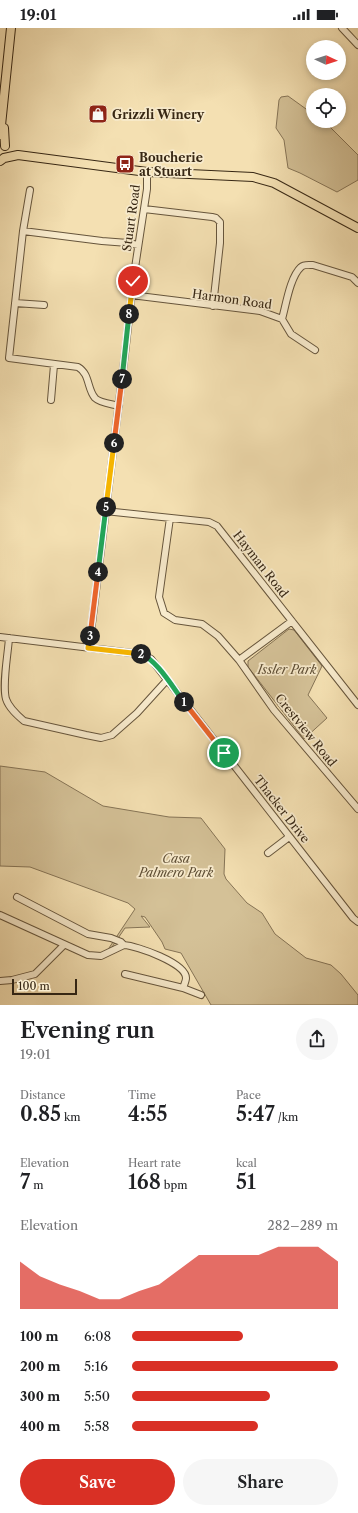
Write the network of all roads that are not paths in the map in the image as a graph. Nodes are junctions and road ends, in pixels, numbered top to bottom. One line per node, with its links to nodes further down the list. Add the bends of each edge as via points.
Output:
1 (11, 28): 4 (main road)
2 (342, 28): 3 (street)
3 (358, 45)
4 (6, 81): 5 (main road); 6 (main road)
5 (0, 135)
6 (4, 146): 7 (main road); 8 (main road, via 7,154)
7 (18, 155): 8 (main road); 9 (main road)
8 (2, 159)
9 (148, 172): 11 (street, Stuart Road); 12 (main road, via 253,177 274,183)
10 (30, 190): 13 (street)
11 (144, 209): 14 (street, Stuart Road); 19 (street, via 212,217 220,222)
12 (358, 228)
13 (23, 230): 14 (street); 17 (street)
14 (138, 245): 16 (street, Stuart Road)
15 (358, 283): 20 (street, via 352,277 319,267 308,264 301,267 294,279)
16 (131, 295): 19 (street, Harmon Road); 24 (street, Stuart Road)
17 (15, 303): 18 (street); 22 (street, via 9,358)
18 (44, 305)
19 (213, 306): 20 (street, Harmon Road, via 260,312)
20 (282, 319): 21 (street, Harmon Road, via 291,334)
21 (315, 350)
22 (54, 365): 23 (street); 24 (street, via 84,370 94,397)
23 (51, 400)
24 (119, 406): 25 (street, Stuart Road)
25 (105, 511): 26 (street, Hayman Road); 30 (street, Stuart Road)
26 (170, 518): 27 (street, Hayman Road, via 208,522 217,526); 31 (street, Crestview Road, via 159,597 164,613 175,620 196,622 206,627 218,636)
27 (292, 621): 31 (street); 34 (street, Hayman Road)
28 (0, 637): 29 (street, Thacker Drive)
29 (9, 638): 30 (street, Thacker Drive); 33 (street)
30 (88, 648): 32 (street, Thacker Drive, via 142,654 151,659)
31 (239, 660): 35 (street, Crestview Road, via 274,710)
32 (167, 680): 33 (street, via 120,729 101,738 24,721); 36 (street, Thacker Drive)
33 (3, 701)
34 (358, 705)
35 (358, 809)
36 (289, 837): 37 (street); 40 (street, Thacker Drive)
37 (268, 853)
38 (17, 897): 42 (street, via 88,934 111,938)
39 (0, 915): 41 (street)
40 (358, 922)
41 (64, 945): 42 (street, via 88,955 101,956); 44 (street, via 35,974)
42 (124, 945): 45 (street, via 139,948 168,960 184,973 186,978)
43 (126, 974): 45 (street)
44 (0, 981)
45 (183, 988): 46 (street)
46 (201, 995)

